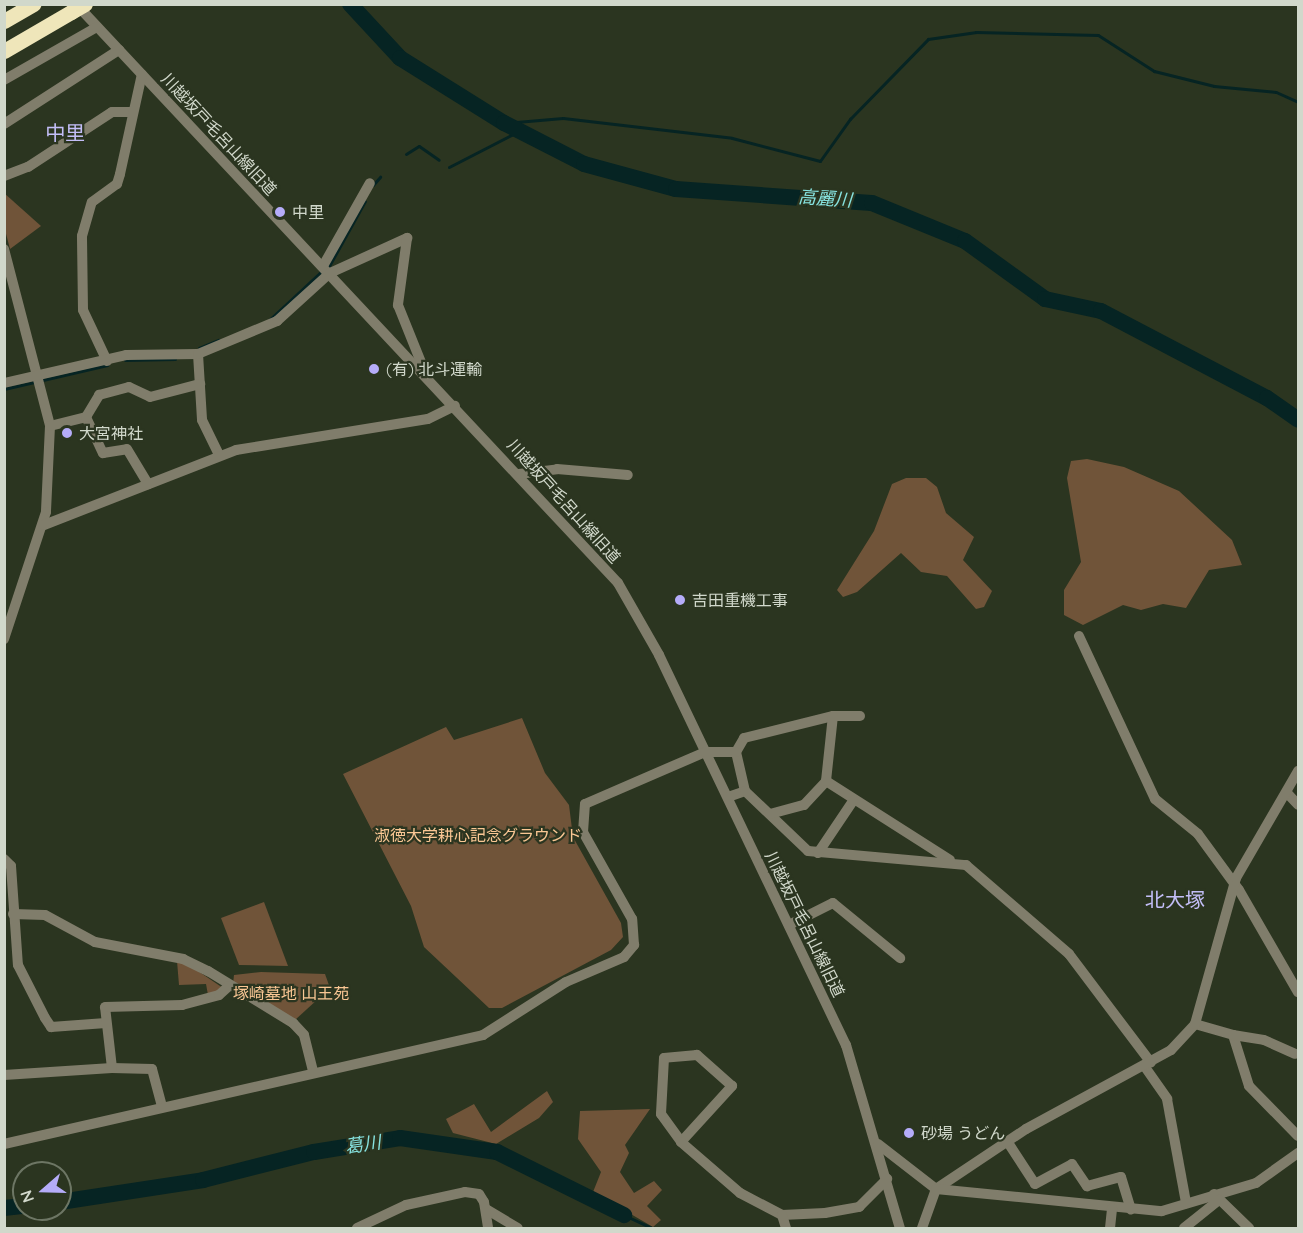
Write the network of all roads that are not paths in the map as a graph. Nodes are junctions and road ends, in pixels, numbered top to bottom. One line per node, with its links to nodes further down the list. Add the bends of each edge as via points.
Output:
1 (34, 4): 3 (highway)
2 (78, 7): 4 (street, 川越坂戸毛呂山線旧道); 6 (highway)
3 (4, 21)
4 (97, 27): 5 (street, 川越坂戸毛呂山線旧道); 8 (street)
5 (119, 50): 7 (street, 川越坂戸毛呂山線旧道); 10 (street)
6 (4, 51)
7 (142, 74): 9 (street); 14 (street, 川越坂戸毛呂山線旧道)
8 (4, 80)
9 (133, 112): 11 (street, via 112,112 28,167); 16 (street, via 117,184 92,202 82,236 83,310)
10 (4, 124)
11 (4, 176)
12 (370, 183): 14 (street)
13 (4, 249): 18 (street)
14 (326, 269): 15 (street, via 277,321); 17 (street, 川越坂戸毛呂山線旧道); 17 (street, via 407,238 398,305)
15 (194, 355): 16 (street, via 126,355); 20 (street)
16 (106, 361): 18 (street)
17 (428, 377): 21 (street, 川越坂戸毛呂山線旧道)
18 (41, 378): 19 (street); 23 (street)
19 (4, 383)
20 (200, 384): 22 (street, via 150,397 129,387 99,395); 24 (street, via 202,420)
21 (455, 406): 24 (street, via 428,419); 25 (street, 川越坂戸毛呂山線旧道)
22 (86, 417): 23 (street); 27 (street, via 103,453 128,449)
23 (50, 426): 28 (street)
24 (219, 455): 27 (street)
25 (519, 474): 26 (street, via 557,469); 33 (street, 川越坂戸毛呂山線旧道, via 618,583)
26 (628, 475)
27 (148, 484): 28 (street)
28 (44, 525): 30 (street)
29 (1079, 636): 46 (street, via 1155,799 1198,834)
30 (4, 639)
31 (833, 716): 32 (street); 34 (street, via 744,738); 36 (street)
32 (860, 716)
33 (705, 752): 34 (street); 39 (street, 川越坂戸毛呂山線旧道); 58 (street, via 600,797 582,811 588,843 632,919 634,945 624,957 566,982 483,1035)
34 (736, 752): 37 (street)
35 (1299, 771): 38 (street)
36 (826, 782): 40 (street); 42 (street, via 804,805)
37 (745, 791): 39 (street); 42 (street)
38 (1287, 793): 41 (street); 46 (street)
39 (728, 797): 48 (street, 川越坂戸毛呂山線旧道)
40 (853, 801): 43 (street); 45 (street)
41 (1299, 804)
42 (770, 814): 43 (street, via 795,843)
43 (818, 853): 45 (street)
44 (4, 859): 47 (street, via 11,866)
45 (951, 860): 56 (street, via 966,865 1069,954)
46 (1234, 884): 51 (street); 53 (street)
47 (10, 909): 50 (street, via 45,915 95,942 183,959); 52 (street, via 18,965 51,1027)
48 (789, 925): 49 (street, via 833,903); 65 (street, 川越坂戸毛呂山線旧道, via 846,1045)
49 (900, 958)
50 (229, 986): 52 (street, via 219,995 182,1005 105,1007); 58 (street, via 304,1035)
51 (1299, 992)
52 (106, 1023): 57 (street)
53 (1195, 1024): 54 (street); 56 (street)
54 (1233, 1035): 55 (street, via 1264,1040); 61 (street, via 1249,1086)
55 (1295, 1054)
56 (1148, 1065): 62 (street); 70 (street, via 1167,1100)
57 (112, 1068): 59 (street); 60 (street, via 152,1069)
58 (313, 1071): 60 (street)
59 (4, 1075)
60 (162, 1107): 64 (street)
61 (1299, 1136)
62 (1006, 1141): 68 (street); 73 (street, via 1035,1184 1072,1164 1088,1186 1121,1177)
63 (681, 1142): 63 (street, via 661,1114 664,1058 697,1055 732,1086); 74 (street, via 740,1193)
64 (4, 1144)
65 (878, 1144): 67 (street, 川越坂戸毛呂山線旧道); 68 (street)
66 (1299, 1153): 69 (street, via 1256,1183)
67 (887, 1179): 74 (street, via 859,1206); 80 (street, 川越坂戸毛呂山線旧道)
68 (936, 1189): 71 (street); 81 (street)
69 (1217, 1197): 70 (street); 75 (street); 83 (street)
70 (1186, 1203): 73 (street, via 1162,1211)
71 (1112, 1208): 73 (street); 82 (street)
72 (486, 1209): 76 (street, via 479,1194 448,1194 406,1205); 77 (street); 78 (street)
73 (1131, 1210)
74 (782, 1215): 79 (street)
75 (1245, 1227)
76 (357, 1228)
77 (488, 1228)
78 (518, 1228)
79 (786, 1228)
80 (900, 1228)
81 (922, 1228)
82 (1110, 1228)
83 (1184, 1228)

